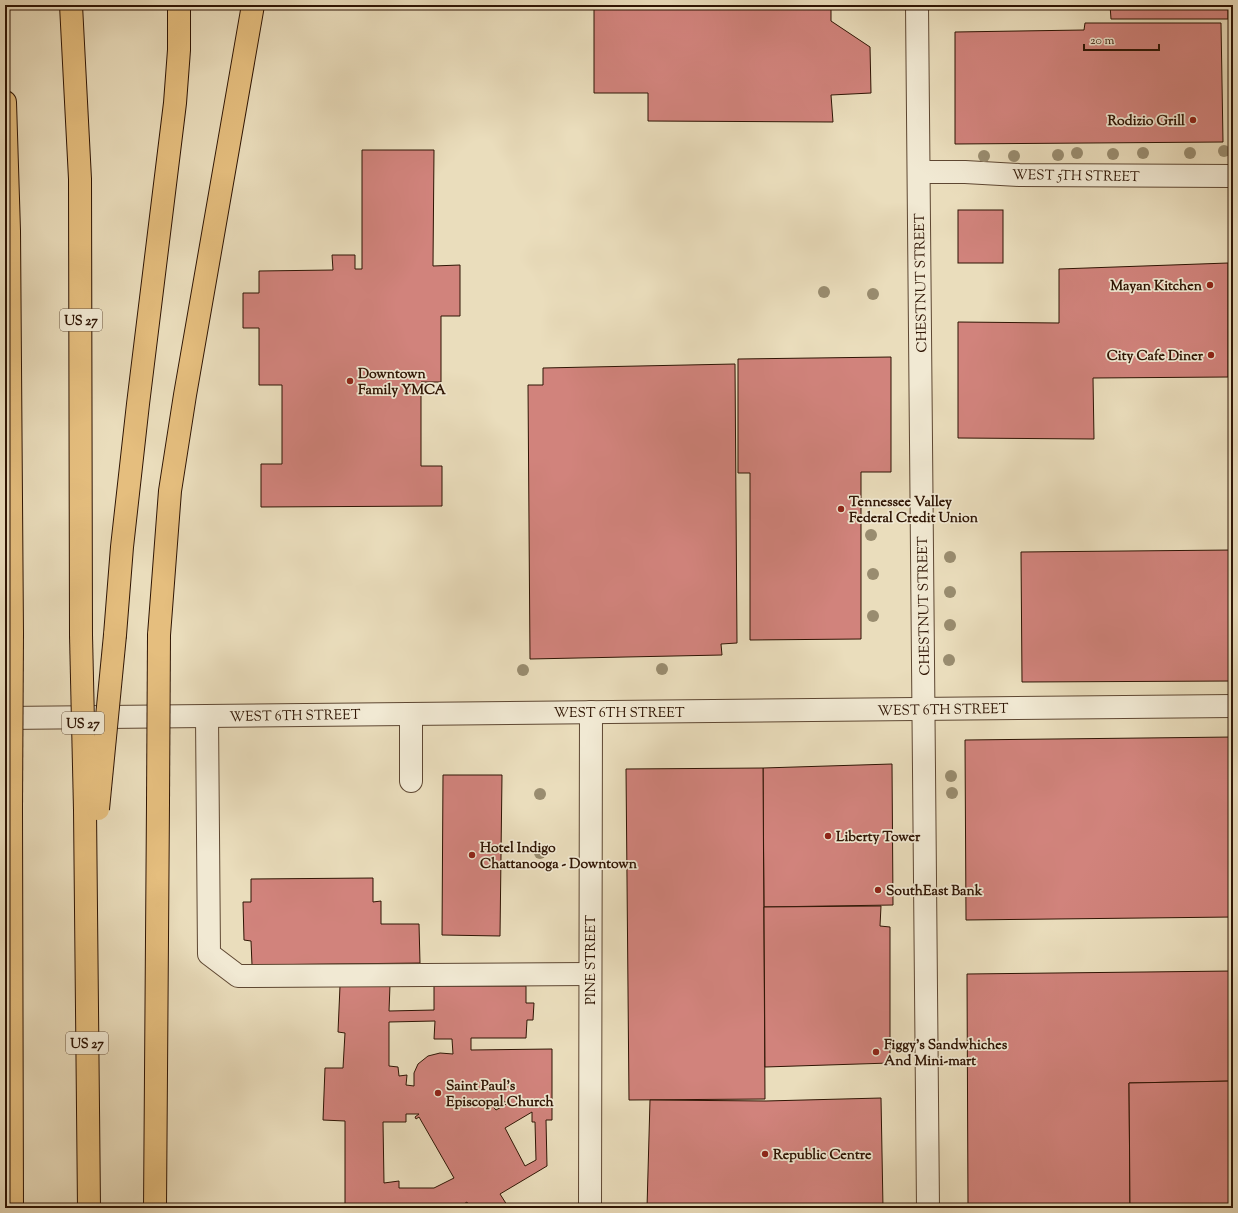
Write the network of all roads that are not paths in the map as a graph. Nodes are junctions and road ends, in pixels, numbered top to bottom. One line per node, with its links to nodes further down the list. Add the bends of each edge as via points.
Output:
1 (71, 5): 15 (highway, US 27, bridge, via 80,179 81,635)
2 (179, 5): 15 (highway, bridge, via 175,103 138,404 115,636)
3 (253, 5): 19 (highway, bridge, via 185,396 170,491 163,568 159,635)
4 (917, 5): 6 (street, CHESTNUT STREET)
5 (5, 102): 17 (highway, bridge, via 9,231 12,634)
6 (919, 172): 7 (street, WEST 5TH STREET); 9 (street, CHESTNUT STREET)
7 (1233, 176)
8 (1233, 706): 9 (street, WEST 6TH STREET)
9 (924, 709): 10 (street, WEST 6TH STREET); 21 (street, CHESTNUT STREET)
10 (591, 712): 11 (street, WEST 6TH STREET); 16 (street, PINE STREET)
11 (412, 714): 12 (street, WEST 6TH STREET); 14 (street)
12 (207, 716): 13 (street, WEST 6TH STREET); 16 (street, via 209,954 238,976)
13 (5, 718)
14 (411, 781)
15 (91, 809): 18 (highway, US 27, via 85,879)
16 (590, 974): 20 (street, PINE STREET)
17 (12, 1208)
18 (89, 1208)
19 (155, 1208)
20 (590, 1208)
21 (928, 1208)

